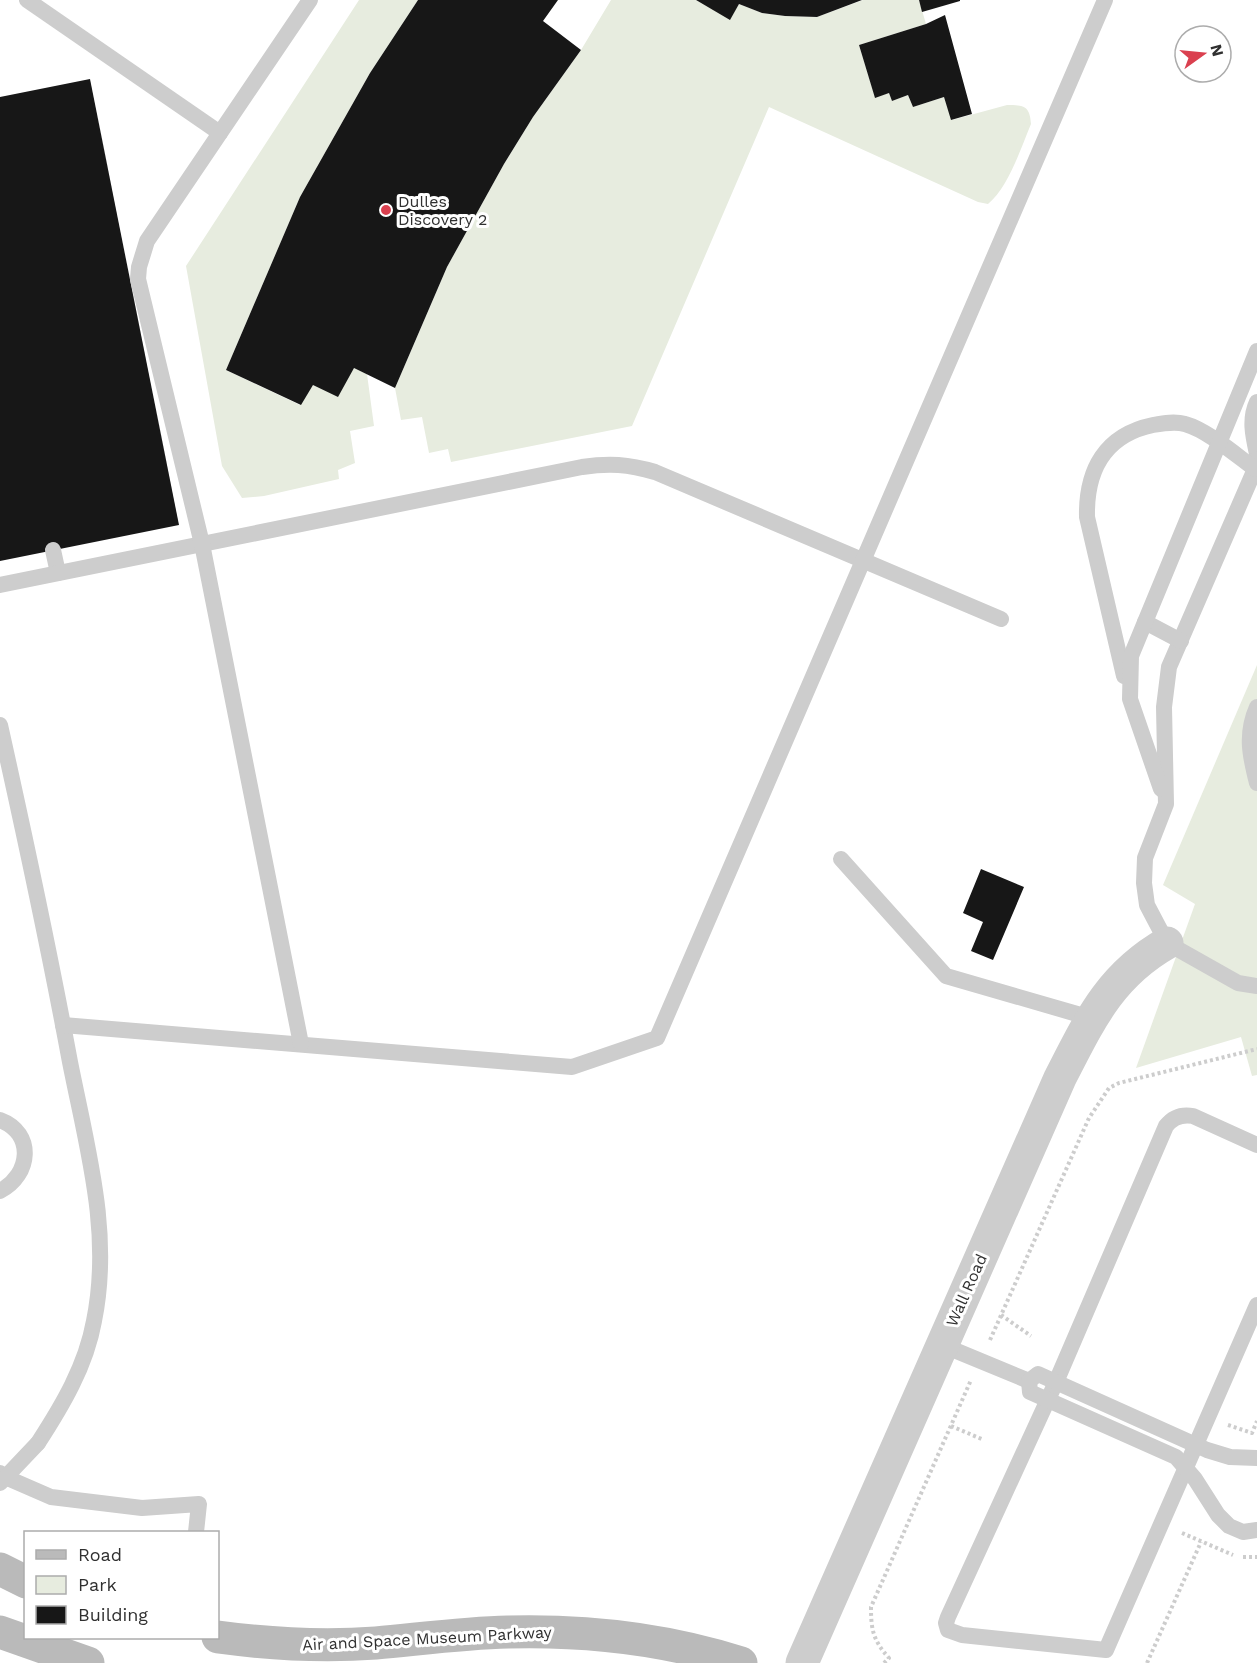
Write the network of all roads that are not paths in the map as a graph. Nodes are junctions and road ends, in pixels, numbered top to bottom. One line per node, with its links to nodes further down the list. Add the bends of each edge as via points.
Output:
1 (27, 0): 4 (lane)
2 (310, 0): 4 (lane)
3 (1105, 0): 11 (lane)
4 (220, 133): 9 (lane, via 147,241 138,279)
5 (1257, 351): 7 (lane)
6 (1257, 402): 8 (lane, via 1253,411)
7 (1219, 443): 8 (lane); 15 (lane); 17 (lane, via 1200,430 1173,422 1133,431 1104,454 1089,486 1088,517)
8 (1256, 460): 16 (lane)
9 (202, 544): 11 (lane, via 582,467 618,464 655,472); 12 (lane); 27 (lane)
10 (53, 550): 12 (lane)
11 (864, 559): 14 (lane); 27 (lane, via 657,1038 572,1067)
12 (58, 573): 13 (lane)
13 (0, 585)
14 (1001, 619)
15 (1145, 622): 16 (lane); 17 (lane, via 1131,656)
16 (1181, 641): 21 (lane, via 1169,667 1164,707)
17 (1130, 699): 21 (lane)
18 (1257, 707): 20 (lane, via 1249,745)
19 (0, 725): 26 (lane)
20 (1257, 783)
21 (1166, 804): 23 (lane, via 1145,858 1144,883 1147,905)
22 (841, 859): 25 (lane, via 946,976)
23 (1167, 943): 24 (lane, via 1238,983); 25 (street, Wall Road, via 1121,978)
24 (1257, 986)
25 (1091, 1018): 32 (street, Wall Road, via 1060,1078)
26 (63, 1025): 27 (lane); 40 (lane, bridge, via 96,1196 100,1227 99,1292 86,1352 59,1410 38,1443)
27 (301, 1044)
28 (0, 1120): 30 (lane, via 14,1128 21,1138 24,1163 12,1184)
29 (1257, 1145): 34 (lane, via 1193,1116 1170,1120)
30 (0, 1191)
31 (1257, 1305): 36 (lane)
32 (942, 1345): 33 (lane); 49 (street, Wall Road)
33 (1029, 1381): 34 (lane, via 1038,1374); 35 (lane, via 1030,1392)
34 (1056, 1382): 35 (lane); 36 (lane)
35 (1048, 1399): 38 (lane, via 1176,1457); 38 (lane, via 948,1617 948,1630 953,1633 1106,1650)
36 (1195, 1445): 37 (lane, via 1230,1457); 38 (lane)
37 (1257, 1458)
38 (1185, 1467): 41 (lane, via 1229,1526 1243,1532)
39 (0, 1473): 42 (lane, via 51,1497 142,1508 199,1504)
40 (0, 1483)
41 (1257, 1530)
42 (196, 1531)
43 (0, 1569): 44 (main road)
44 (24, 1581)
45 (0, 1632): 47 (main road)
46 (219, 1637): 48 (main road, Air and Space Museum Parkway, via 335,1644 508,1632 596,1634 669,1644)
47 (88, 1663)
48 (741, 1663)
49 (802, 1663)

